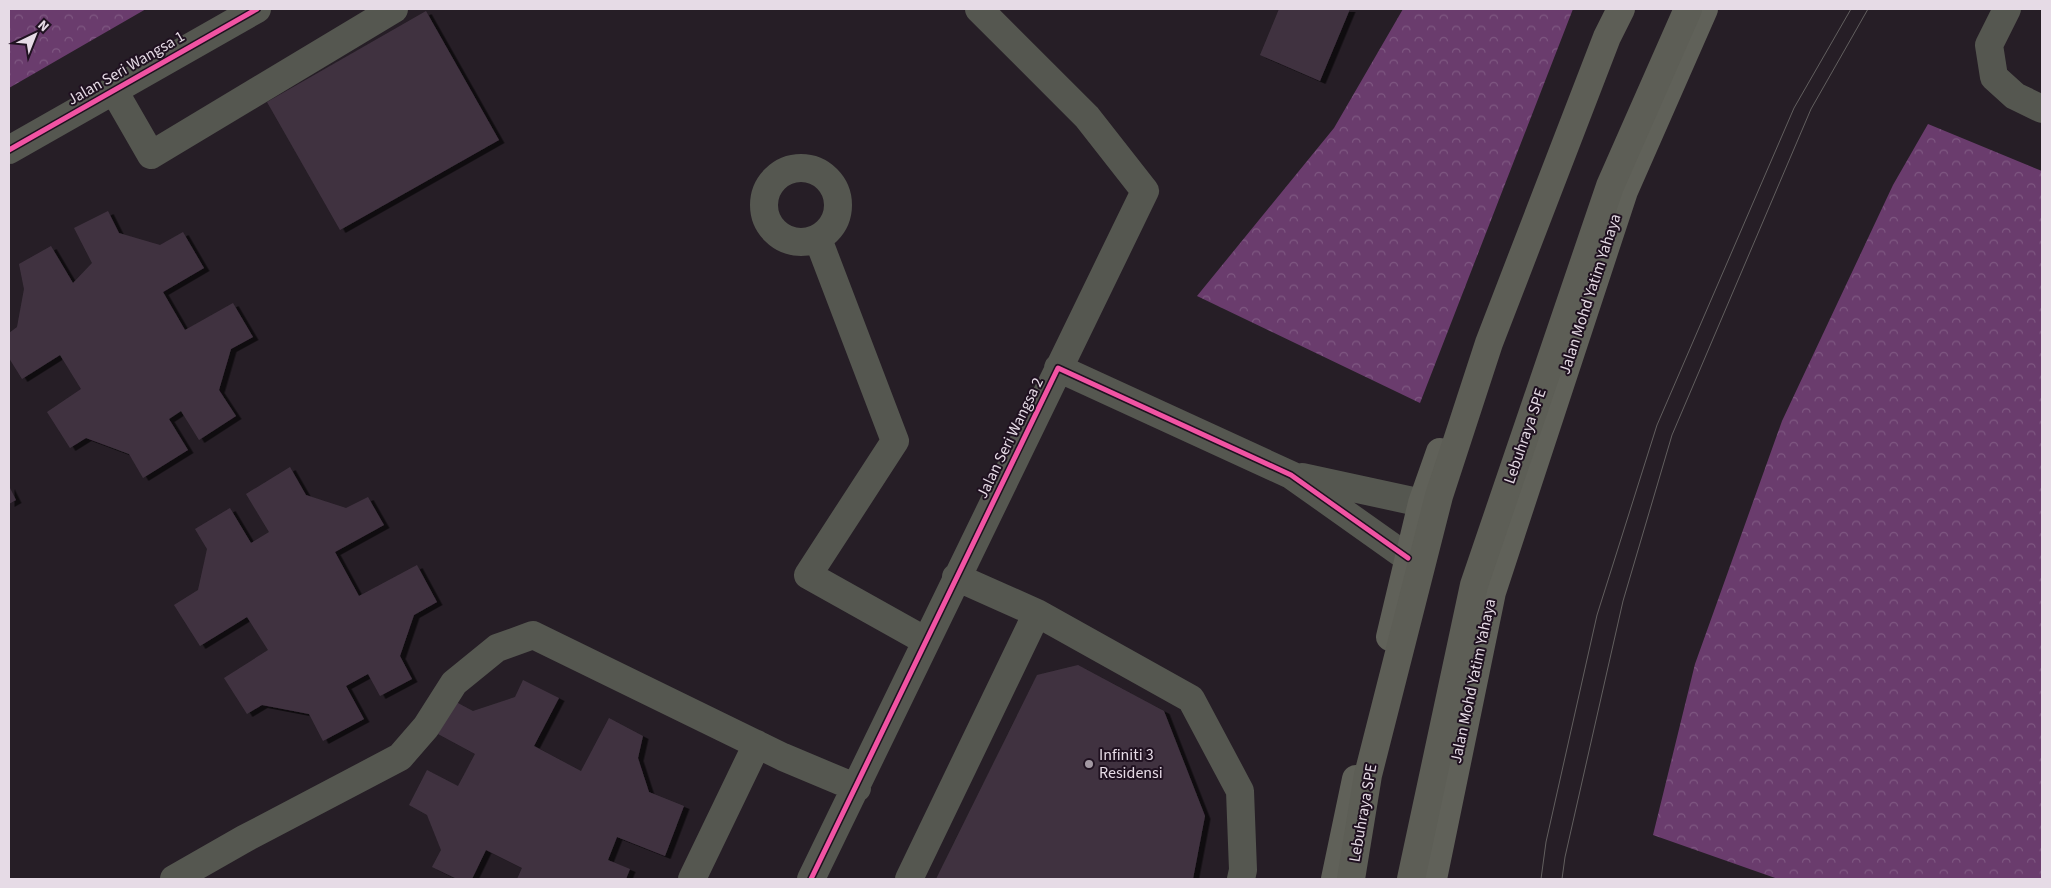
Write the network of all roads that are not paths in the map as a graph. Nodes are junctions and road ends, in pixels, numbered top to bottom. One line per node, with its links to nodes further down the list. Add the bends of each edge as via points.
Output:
1 (257, 9): 9 (street, Jalan Seri Wangsa 1)
2 (394, 9): 9 (street, via 151,155)
3 (979, 9): 13 (street, Jalan Seri Wangsa 2, via 1087,117 1145,190)
4 (1607, 9): 15 (main road, via 1565,110)
5 (1621, 9): 28 (highway, Lebuhraya SPE, via 1607,37 1489,343 1439,496 1368,775)
6 (1688, 9): 29 (highway, Lebuhraya SPE, via 1610,186 1474,585)
7 (1704, 9): 30 (main road, Jalan Mohd Yatim Yahaya, via 1624,190 1492,592)
8 (2007, 9): 10 (street, via 1989,45 1994,77 2015,96)
9 (113, 89): 11 (street, Jalan Seri Wangsa 1)
10 (2042, 109)
11 (9, 150)
12 (818, 239): 19 (street, via 895,442 808,575)
13 (1058, 368): 14 (street, Jalan Seri Wangsa 2); 17 (street, Jalan Seri Wangsa 2)
14 (1291, 475): 15 (street, Jalan Seri Wangsa 2); 16 (street, Jalan Seri Wangsa 2)
15 (1422, 503): 16 (main road)
16 (1408, 558): 27 (main road)
17 (956, 577): 18 (street); 19 (street, Jalan Seri Wangsa 2)
18 (1037, 612): 25 (street); 26 (street, via 1191,699 1240,791)
19 (926, 641): 21 (street, Jalan Seri Wangsa 2)
20 (757, 744): 21 (street); 22 (street, via 533,635 497,648 454,683 426,727 400,757); 23 (street)
21 (857, 788): 24 (street, Jalan Seri Wangsa 2)
22 (174, 879)
23 (692, 879)
24 (811, 879)
25 (909, 879)
26 (1241, 879)
27 (1335, 879)
28 (1351, 879)
29 (1411, 879)
30 (1433, 879)

